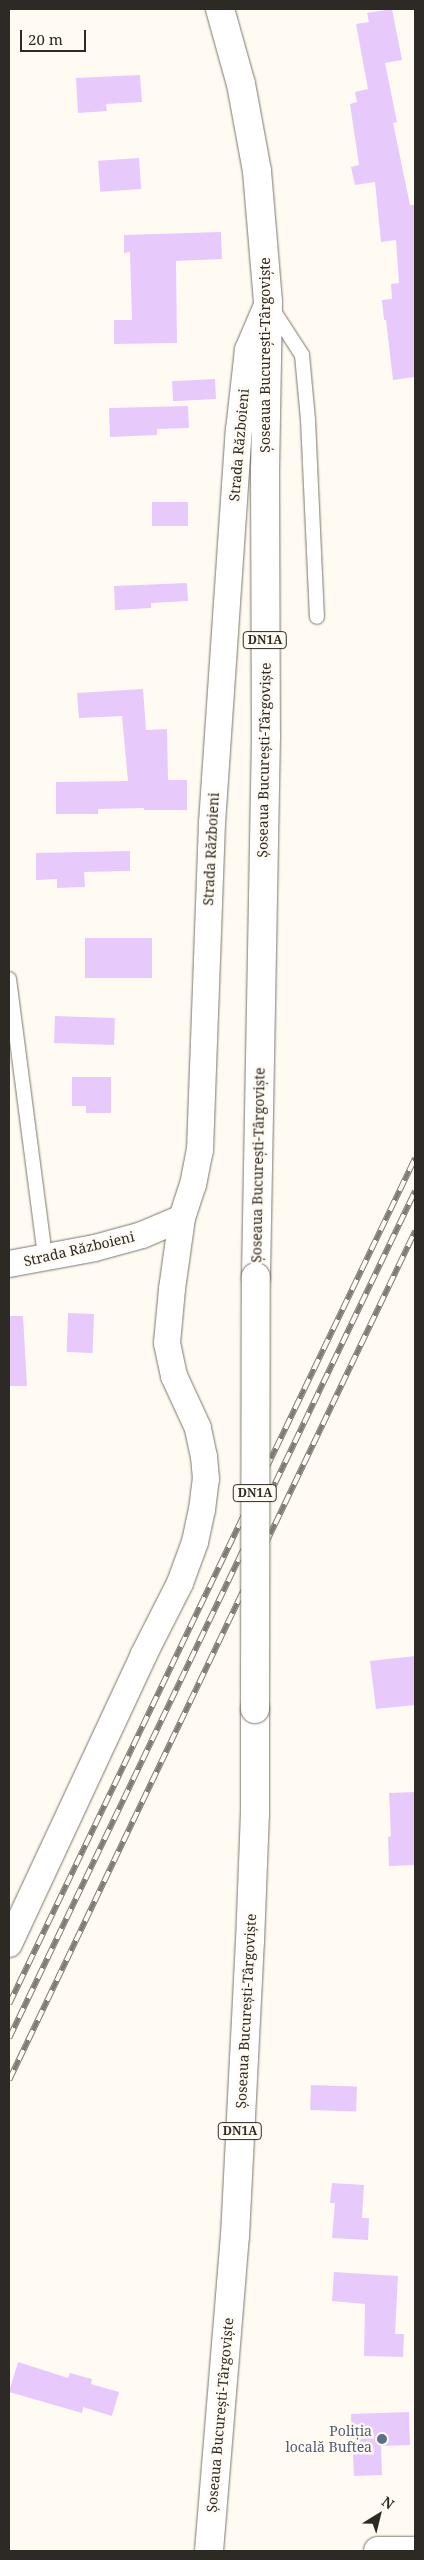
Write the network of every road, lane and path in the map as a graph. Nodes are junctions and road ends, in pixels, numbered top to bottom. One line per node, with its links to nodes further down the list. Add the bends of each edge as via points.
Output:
1 (220, 9): 2 (main road, Șoseaua București-Târgoviște / DN1A, via 241,84 257,171)
2 (268, 302): 3 (lane, via 302,355); 5 (street, Strada Războieni, via 248,350 239,430 212,823 200,1150); 9 (main road, Șoseaua București-Târgoviște / DN1A, bridge, via 266,735 256,1277 254,1853 235,2236)
3 (317, 617)
4 (9, 979): 6 (lane)
5 (182, 1218): 6 (street, Strada Războieni, via 142,1235); 8 (street, via 167,1343 174,1376 198,1428 204,1457 204,1495 195,1542 180,1583 142,1656)
6 (45, 1258): 7 (street, Strada Războieni)
7 (9, 1264)
8 (9, 1944)
9 (209, 2551)
10 (378, 2551): 11 (main road)
11 (415, 2551)

